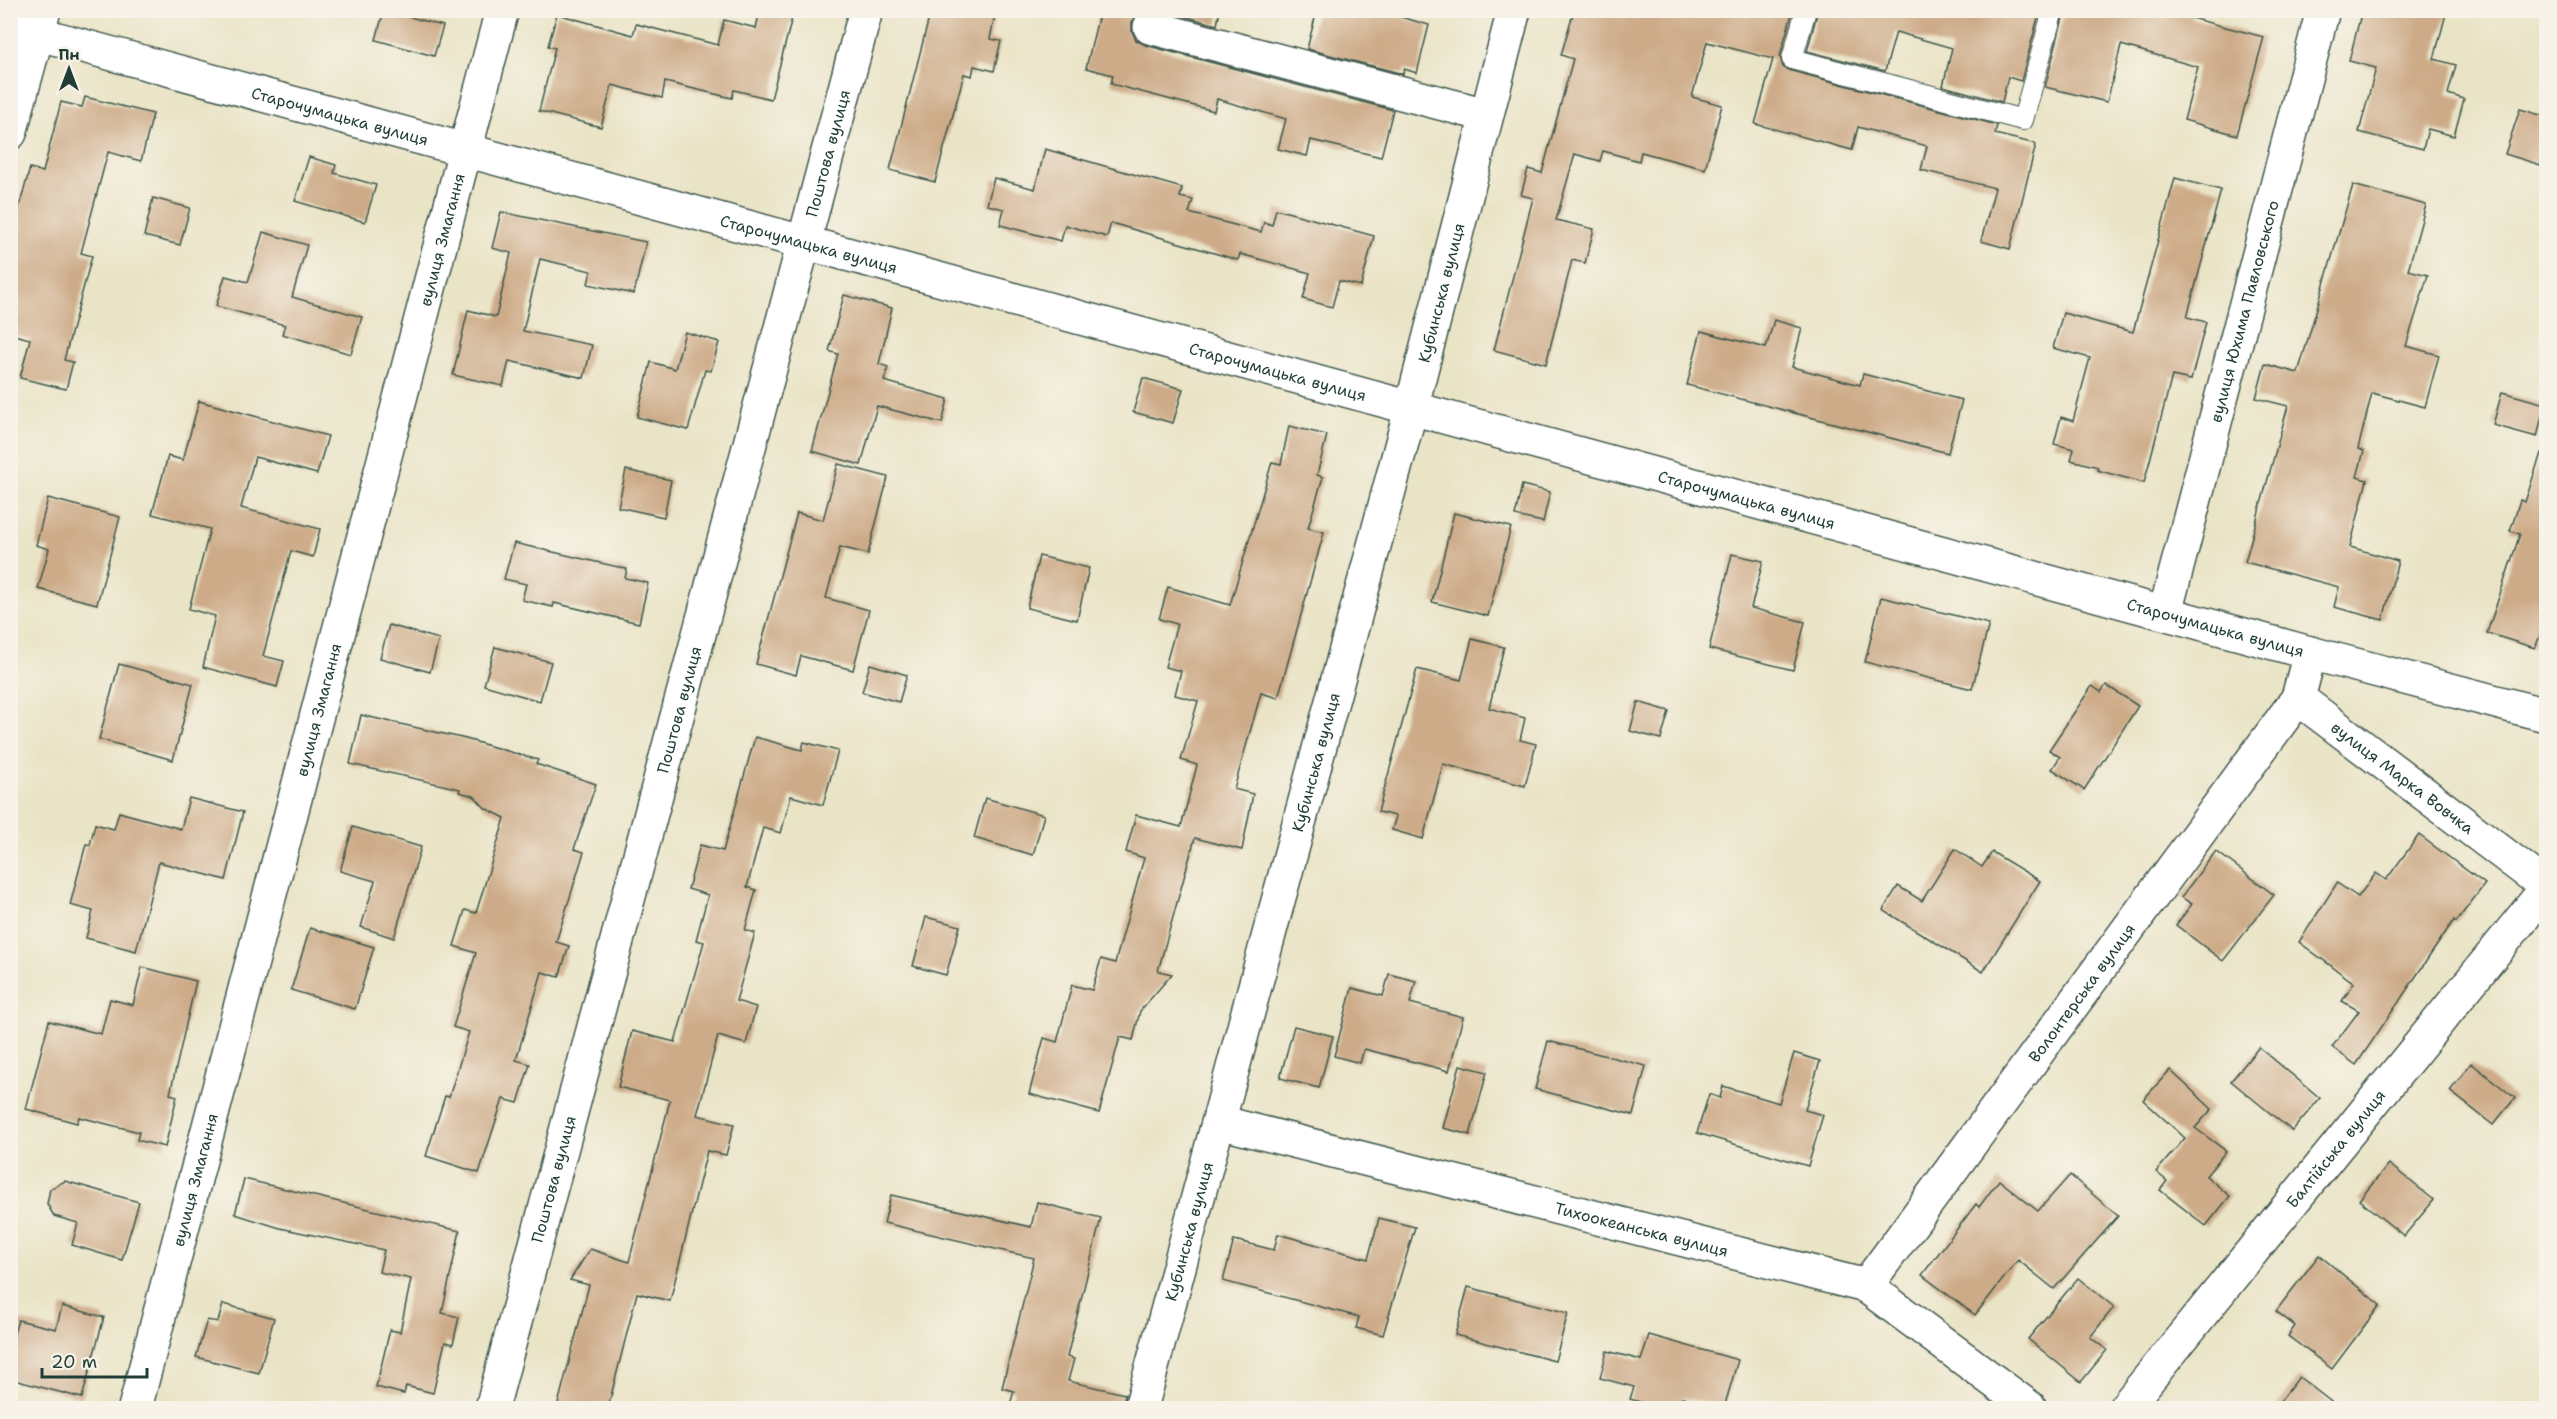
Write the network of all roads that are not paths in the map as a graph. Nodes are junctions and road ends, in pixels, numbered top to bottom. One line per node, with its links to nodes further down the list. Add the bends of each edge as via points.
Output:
1 (502, 10): 11 (street, вулиця Змагання)
2 (866, 10): 12 (street, Поштова вулиця)
3 (1514, 10): 9 (street, Кубинська вулиця)
4 (1806, 10): 5 (lane, via 1792,59 2023,120)
5 (2053, 10)
6 (2323, 10): 14 (street, вулиця Юхима Павловського)
7 (31, 24): 10 (street); 11 (street, Старочумацька вулиця)
8 (1149, 27): 9 (street)
9 (1486, 115): 13 (street, Кубинська вулиця)
10 (10, 134)
11 (464, 150): 12 (street, Старочумацька вулиця); 21 (street, вулиця Змагання)
12 (802, 243): 13 (street, Старочумацька вулиця); 22 (street, Поштова вулиця)
13 (1411, 409): 14 (street, Старочумацька вулиця); 19 (street, Кубинська вулиця)
14 (2165, 613): 15 (street, Старочумацька вулиця)
15 (2310, 653): 16 (street); 17 (street, Старочумацька вулиця)
16 (2298, 698): 18 (street, вулиця Марка Вовчка); 20 (street, Волонтерська вулиця)
17 (2547, 715)
18 (2547, 887): 25 (street, Балтійська вулиця)
19 (1219, 1122): 20 (street, Тихоокеанська вулиця); 23 (street, Кубинська вулиця)
20 (1866, 1287): 24 (street, Тихоокеанська вулиця)
21 (135, 1408)
22 (492, 1408)
23 (1141, 1408)
24 (2030, 1408)
25 (2125, 1408)

